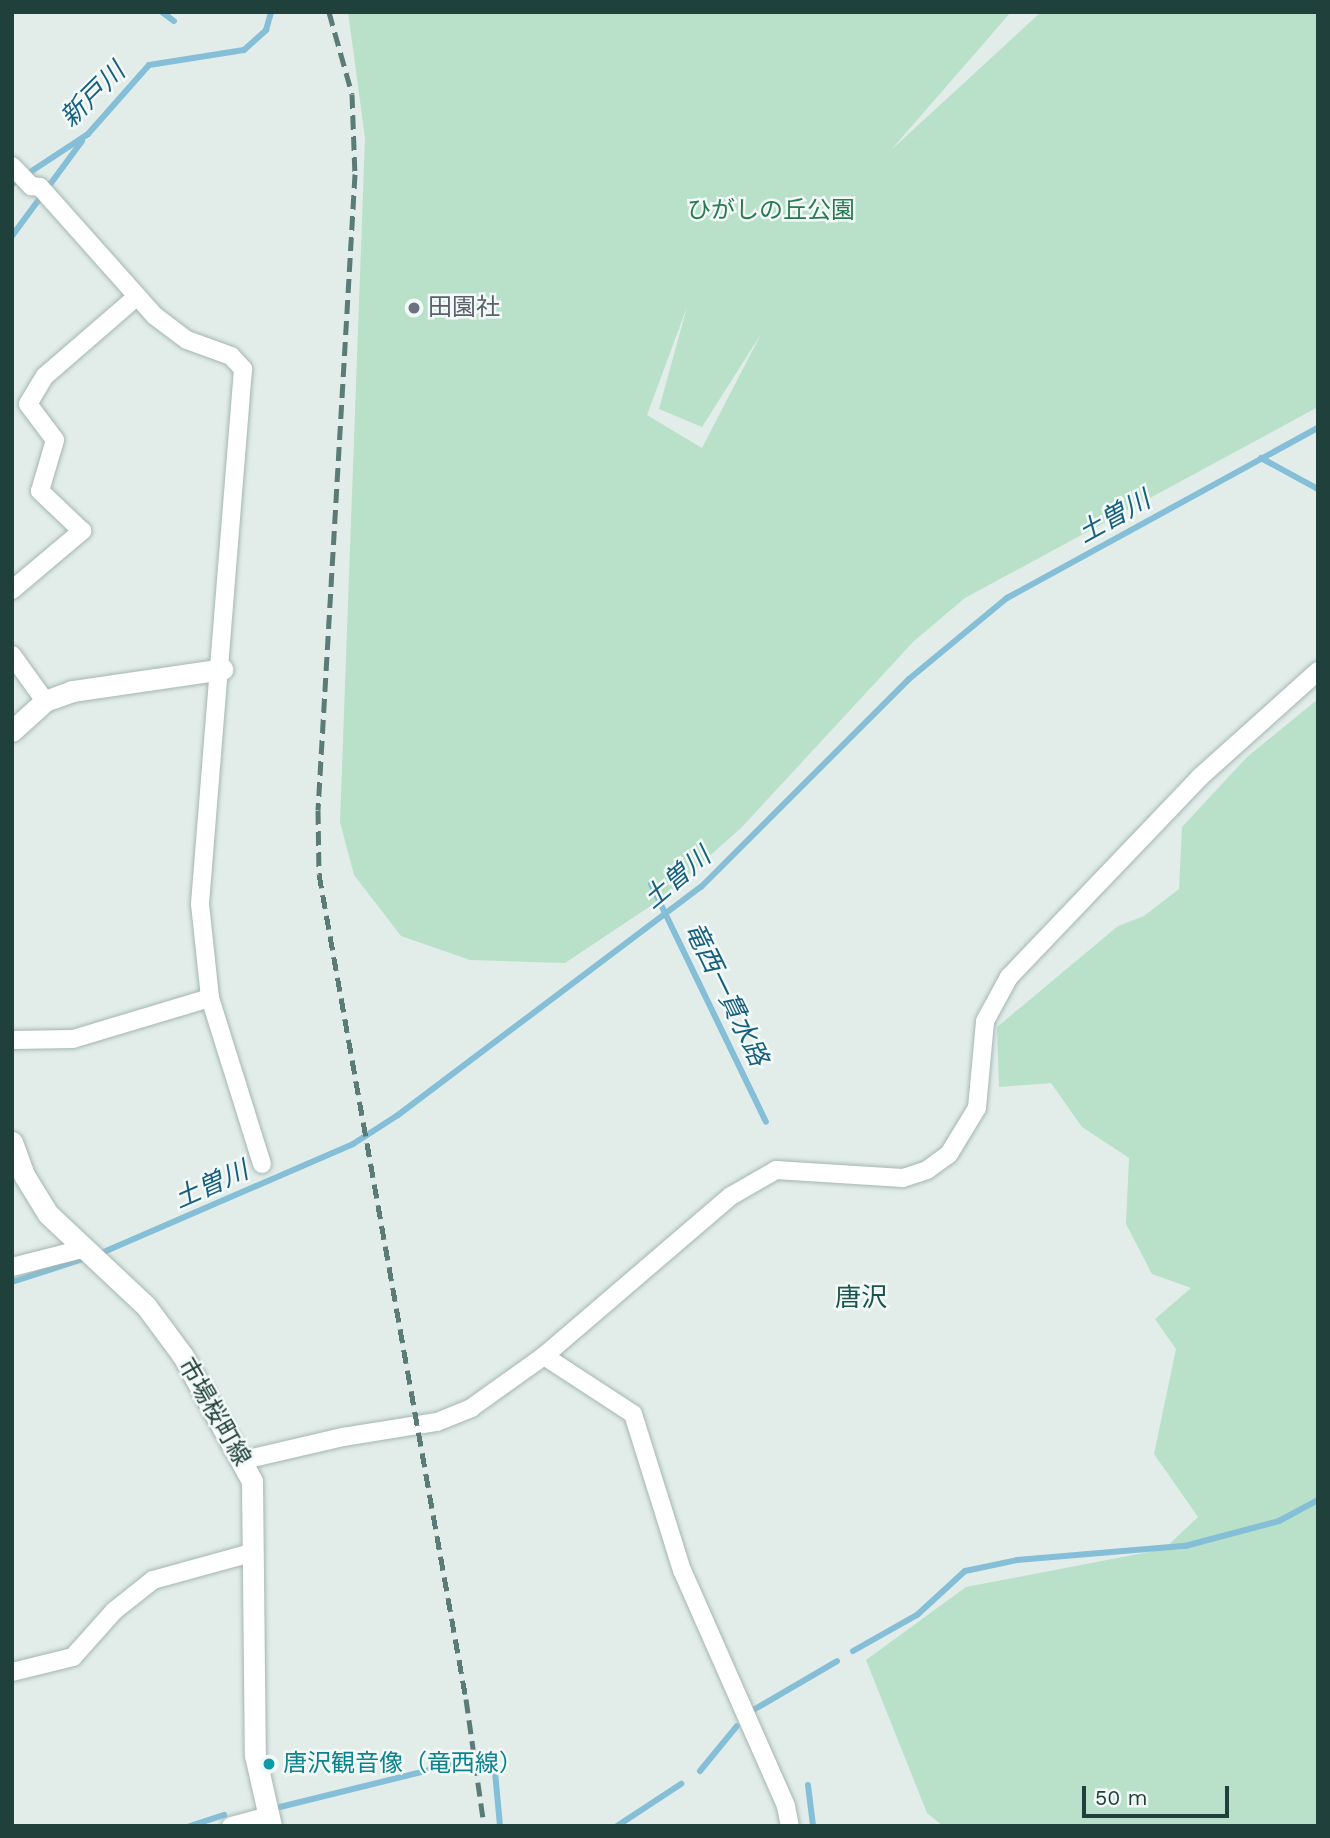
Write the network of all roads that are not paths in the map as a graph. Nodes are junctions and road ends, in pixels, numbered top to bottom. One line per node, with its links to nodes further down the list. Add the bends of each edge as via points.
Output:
1 (14, 170): 2 (street, via 31,186 40,187)
2 (135, 298): 3 (street, via 45,376 28,404 55,440 40,491 82,531); 5 (street, via 187,340 231,356 243,369)
3 (12, 590)
4 (12, 655): 7 (street)
5 (222, 668): 7 (main road, via 72,691); 9 (street, via 200,904)
6 (1318, 671): 15 (street, via 1200,777 1009,978 985,1021 977,1108 949,1154 926,1170 903,1178 776,1170 731,1196)
7 (45, 701): 8 (main road)
8 (12, 732)
9 (210, 998): 10 (street, via 74,1039); 12 (street)
10 (12, 1040)
11 (12, 1142): 13 (main road, 市場桜町線, via 24,1175 48,1214)
12 (262, 1164)
13 (82, 1250): 14 (street); 16 (main road, 市場桜町線, via 146,1306 183,1356)
14 (12, 1267)
15 (544, 1356): 16 (street, via 471,1408 437,1422); 21 (street, via 633,1414 682,1570 786,1806)
16 (244, 1460): 17 (main road, 市場桜町線, via 252,1481)
17 (251, 1553): 18 (street, via 153,1580 114,1611 73,1657); 19 (main road, 市場桜町線, via 256,1755)
18 (12, 1672)
19 (268, 1821): 20 (street)
20 (232, 1826)
21 (790, 1826)

